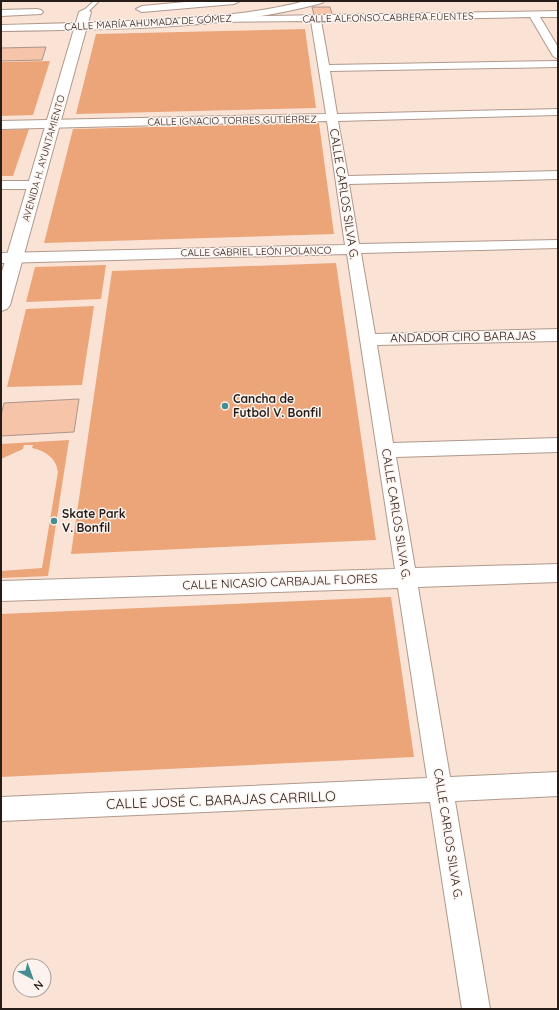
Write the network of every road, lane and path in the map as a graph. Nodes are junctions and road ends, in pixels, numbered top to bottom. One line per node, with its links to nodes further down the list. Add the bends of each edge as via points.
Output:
1 (97, 1): 8 (lane)
2 (234, 1): 4 (main road, CALLE MARÍA AHUMADA DE GÓMEZ)
3 (484, 5): 12 (street)
4 (127, 10)
5 (317, 10): 12 (street, CALLE ALFONSO CABRERA FUENTES); 13 (street, CALLE ALFONSO CABRERA FUENTES); 13 (main road, CALLE MARÍA AHUMADA DE GÓMEZ, via 279,10); 18 (street, CALLE CARLOS SILVA G.)
6 (106, 11): 8 (main road, CALLE MARÍA AHUMADA DE GÓMEZ)
7 (46, 12): 9 (main road)
8 (81, 12): 14 (main road, AVENIDA H. AYUNTAMIENTO)
9 (1, 13)
10 (558, 14): 11 (street, CALLE ALFONSO CABRERA FUENTES)
11 (534, 15): 12 (street, CALLE ALFONSO CABRERA FUENTES); 16 (street)
12 (463, 16)
13 (218, 20): 14 (main road, CALLE MARÍA AHUMADA DE GÓMEZ)
14 (80, 27): 15 (main road, CALLE MARÍA AHUMADA DE GÓMEZ); 21 (main road, AVENIDA H. AYUNTAMIENTO)
15 (1, 28)
16 (558, 56)
17 (558, 64): 18 (street)
18 (324, 68): 20 (street, CALLE CARLOS SILVA G.)
19 (558, 112): 20 (street, CALLE IGNACIO TORRES GUTIÉRREZ)
20 (332, 118): 21 (street, CALLE IGNACIO TORRES GUTIÉRREZ); 24 (street, CALLE CARLOS SILVA G.)
21 (53, 124): 22 (street, CALLE IGNACIO TORRES GUTIÉRREZ); 26 (main road, AVENIDA H. AYUNTAMIENTO)
22 (1, 125)
23 (558, 175): 24 (street)
24 (342, 180): 28 (street, CALLE CARLOS SILVA G.)
25 (1, 185): 26 (street)
26 (35, 185): 29 (main road, AVENIDA H. AYUNTAMIENTO)
27 (558, 244): 28 (street, CALLE GABRIEL LEÓN POLANCO)
28 (353, 249): 29 (street, CALLE GABRIEL LEÓN POLANCO); 32 (street, CALLE CARLOS SILVA G.)
29 (8, 258): 30 (main road, AVENIDA H. AYUNTAMIENTO)
30 (1, 305)
31 (558, 335): 32 (street, ANDADOR CIRO BARAJAS)
32 (368, 340): 34 (street, CALLE CARLOS SILVA G.)
33 (558, 445): 34 (street)
34 (386, 450): 36 (street, CALLE CARLOS SILVA G.)
35 (558, 573): 36 (street, CALLE NICASIO CARBAJAL FLORES)
36 (406, 578): 37 (street, CALLE NICASIO CARBAJAL FLORES); 39 (street, CALLE CARLOS SILVA G.)
37 (1, 592)
38 (558, 784): 39 (street, CALLE JOSÉ C. BARAJAS CARRILLO)
39 (441, 790): 40 (street, CALLE JOSÉ C. BARAJAS CARRILLO); 41 (street, CALLE CARLOS SILVA G.)
40 (1, 809)
41 (476, 1009)

